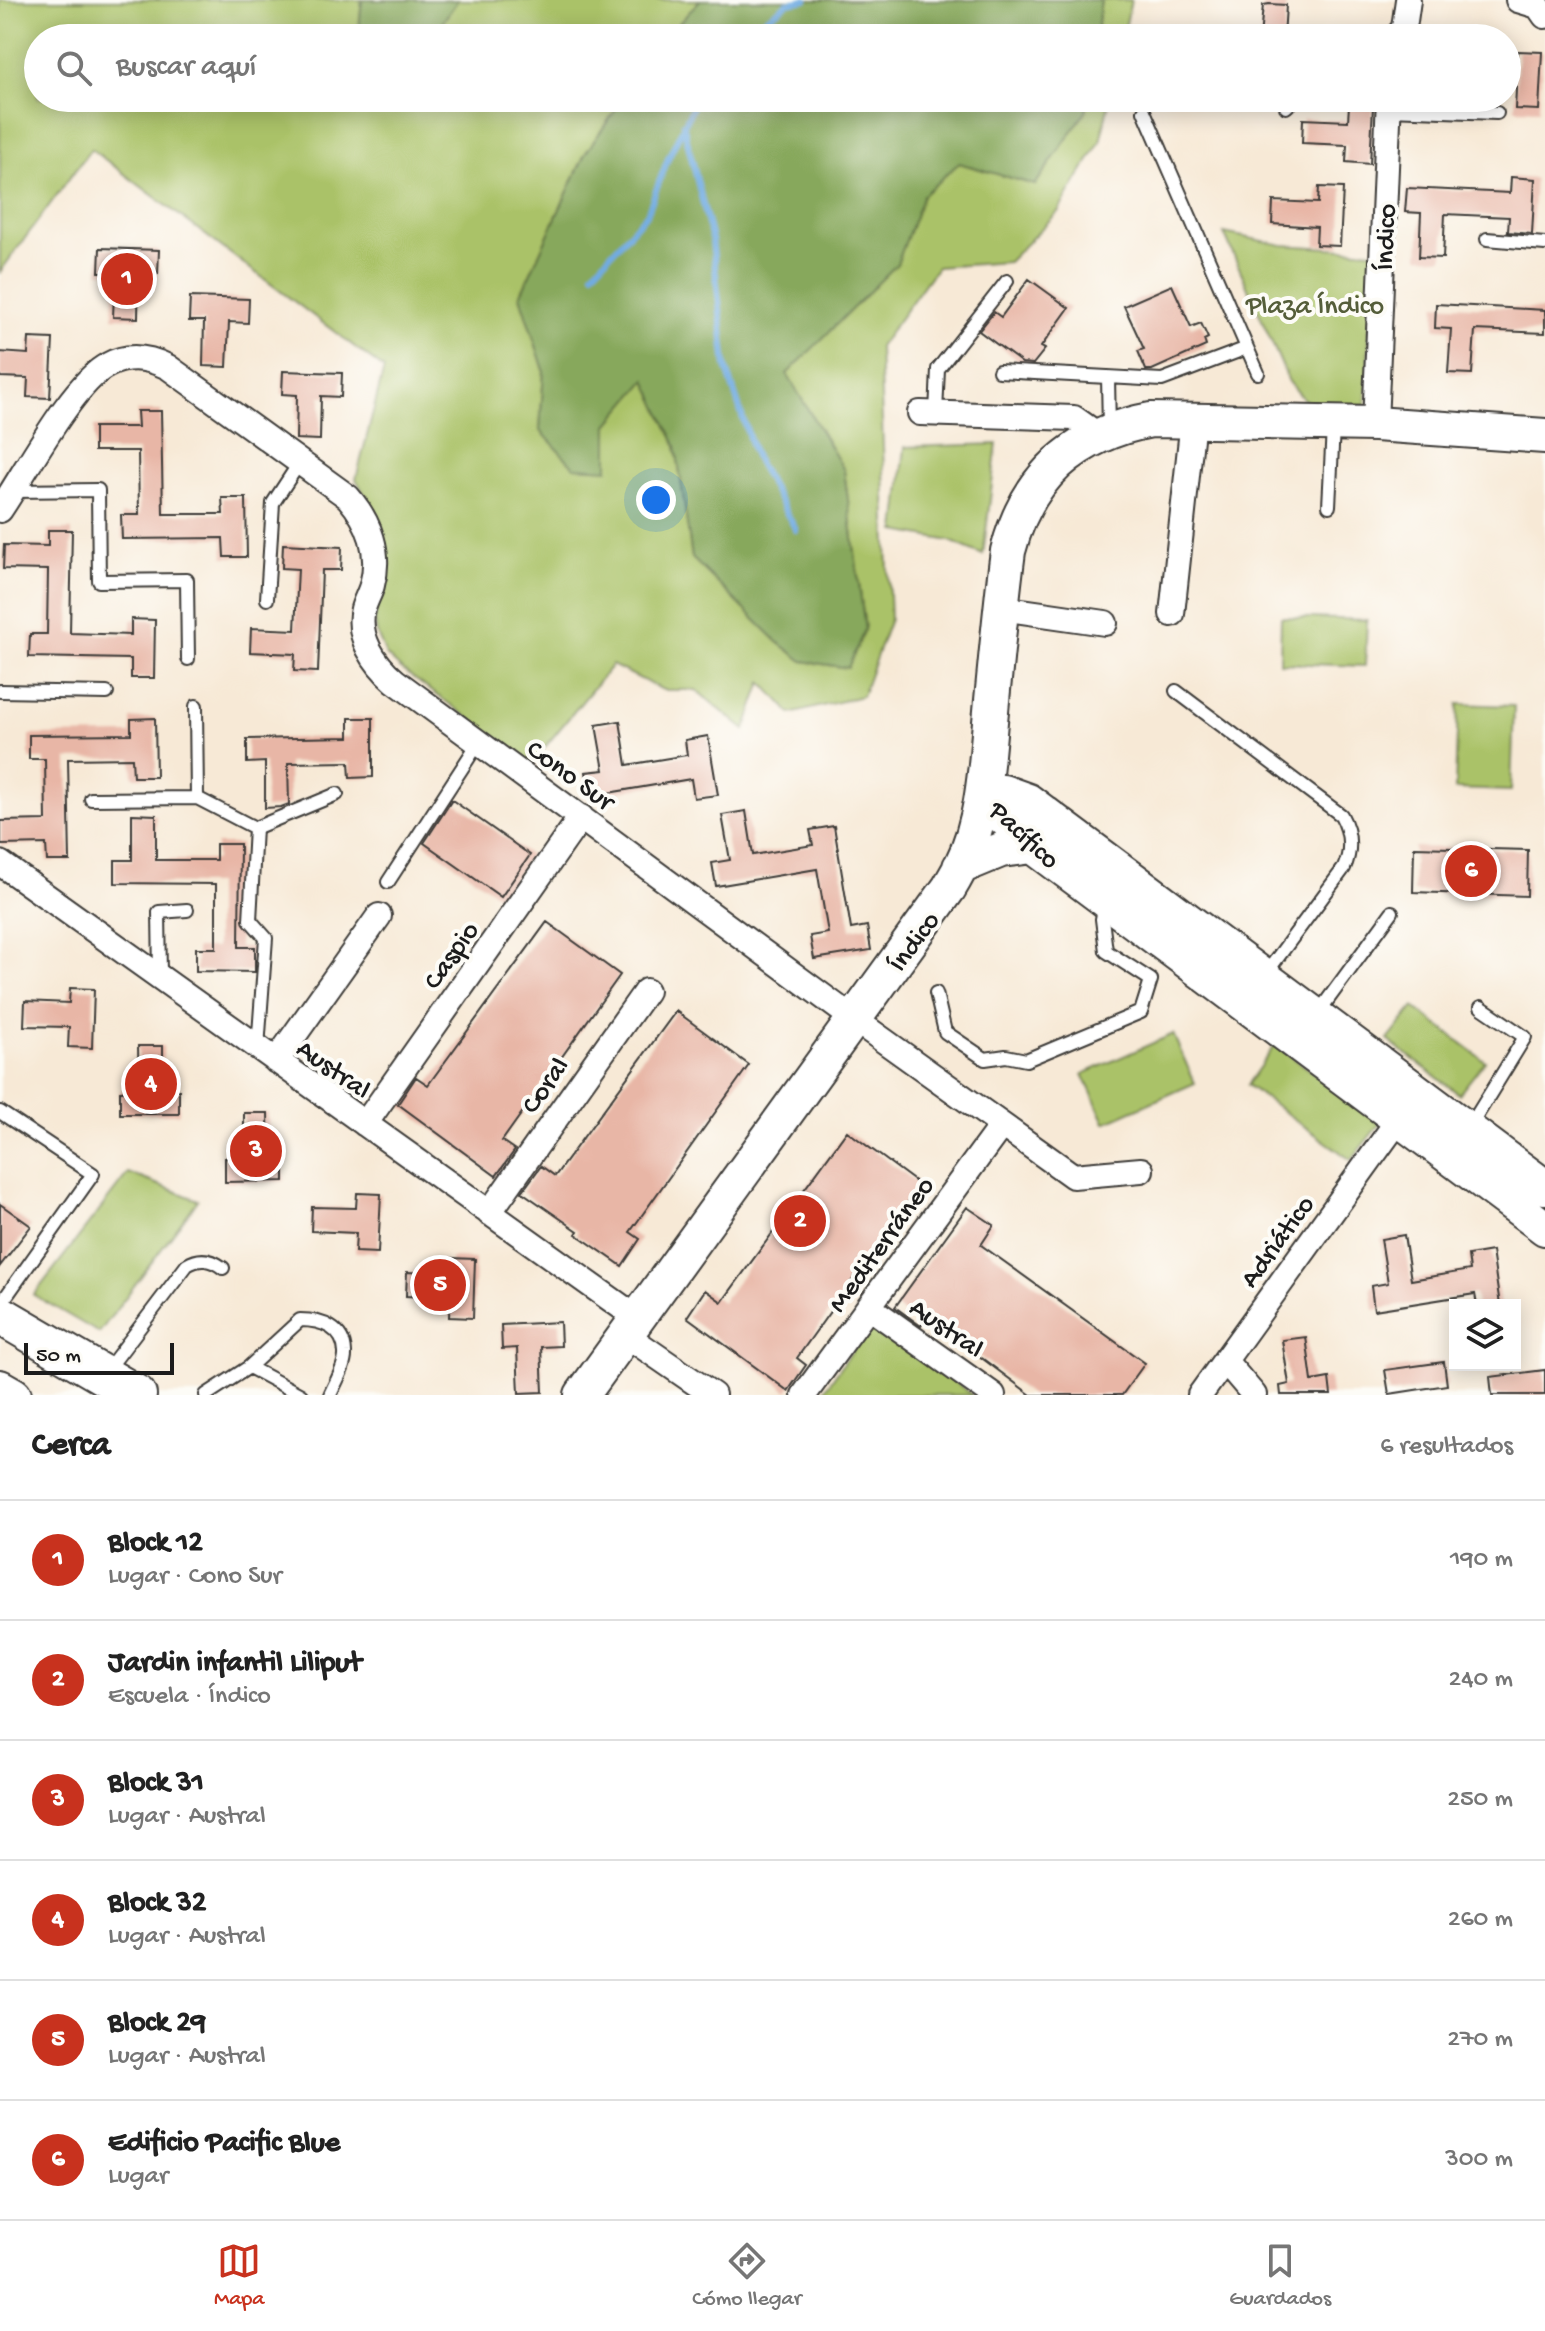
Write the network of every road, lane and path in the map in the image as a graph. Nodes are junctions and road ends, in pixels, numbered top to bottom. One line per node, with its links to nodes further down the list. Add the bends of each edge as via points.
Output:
1 (1408, 0): 4 (street)
2 (1518, 0): 3 (street, via 1538,6)
3 (1545, 16)
4 (1405, 24)
5 (1144, 112): 12 (lane)
6 (1389, 112): 19 (street, Índico)
7 (1486, 112): 8 (lane)
8 (1497, 113)
9 (1487, 239): 10 (lane)
10 (1545, 244)
11 (1007, 281): 16 (lane, via 938,369)
12 (1247, 348): 14 (lane); 15 (lane, via 1162,380)
13 (999, 371): 15 (lane)
14 (1258, 373)
15 (1108, 377): 20 (lane)
16 (928, 413): 20 (street, via 1074,418)
17 (1193, 420): 18 (street, Índico); 20 (street, Índico, via 1151,420); 27 (street)
18 (1333, 424): 19 (street, Índico); 24 (lane)
19 (1375, 424): 21 (street, Índico)
20 (1104, 433): 26 (street, Índico, via 1063,458 1027,501 1008,551)
21 (1545, 436)
22 (300, 462): 23 (street, Cono Sur, via 158,362 125,358 88,380); 25 (lane, via 273,503); 35 (street, Cono Sur, via 348,497 370,531 374,571 362,625 372,654 395,681)
23 (6, 501): 29 (lane, via 98,490 99,581 187,580)
24 (1329, 506)
25 (267, 599)
26 (1001, 608): 28 (street); 34 (street, Índico)
27 (1172, 614)
28 (1105, 623)
29 (188, 659)
30 (0, 691): 32 (lane)
31 (1176, 691): 52 (lane, via 1341,815 1349,832 1344,868)
32 (107, 693)
33 (196, 706): 38 (lane)
34 (990, 726): 36 (street, Índico); 40 (street)
35 (479, 742): 41 (street, Cono Sur); 46 (lane)
36 (984, 793): 40 (street, Pacífico, via 1003,792); 43 (street, Pacífico); 45 (street, Índico)
37 (337, 794): 42 (lane)
38 (197, 798): 39 (lane); 42 (lane)
39 (91, 799)
40 (1028, 801): 52 (street, Pacífico)
41 (581, 817): 57 (street, Cono Sur); 61 (street, Caspio)
42 (255, 828): 58 (lane, via 250,920 266,938)
43 (1033, 846): 45 (street, via 1001,850); 47 (street, Pacífico)
44 (0, 863): 51 (street, Austral)
45 (960, 867): 57 (street, Índico)
46 (388, 882)
47 (1106, 900): 52 (street, Pacífico); 54 (lane, via 1106,951 1151,980 1141,1012 1026,1060 985,1059 945,1032)
48 (187, 910): 51 (lane, via 159,912)
49 (1392, 912): 56 (lane)
50 (379, 916): 58 (street)
51 (160, 978): 58 (street, Austral)
52 (1252, 988): 56 (street, Pacífico); 60 (street, Pacífico)
53 (646, 991): 66 (street, Coral)
54 (936, 993)
55 (1481, 1007): 63 (lane, via 1525,1037)
56 (1316, 1016): 63 (street, Pacífico)
57 (855, 1020): 62 (street, Cono Sur); 72 (street, Índico)
58 (267, 1055): 61 (street, Austral)
59 (0, 1112): 69 (lane, via 93,1174)
60 (1399, 1119): 63 (street, Pacífico); 74 (street, Adriático)
61 (365, 1124): 66 (street, Austral)
62 (1001, 1126): 64 (street, Cono Sur, via 1073,1176); 70 (street, Mediterráneo)
63 (1460, 1144): 65 (street, Pacífico); 67 (street, Pacífico)
64 (1141, 1170)
65 (1545, 1187)
66 (489, 1213): 72 (street, Austral)
67 (1545, 1228)
68 (223, 1268): 76 (lane, via 208,1260 187,1265)
69 (0, 1305)
70 (869, 1307): 85 (street, Mediterráneo); 86 (street, Austral)
71 (0, 1315): 76 (main road)
72 (632, 1326): 83 (street, Índico); 84 (street, Austral)
73 (0, 1342): 76 (main road)
74 (1225, 1361): 87 (street, Adriático); 88 (street)
75 (249, 1367): 80 (lane); 81 (lane); 82 (lane, via 300,1320 331,1325 342,1338 346,1356)
76 (99, 1385): 79 (main road)
77 (0, 1387): 78 (street)
78 (14, 1395)
79 (137, 1395)
80 (206, 1395)
81 (301, 1395)
82 (330, 1395)
83 (582, 1395)
84 (713, 1395)
85 (804, 1395)
86 (993, 1395)
87 (1200, 1395)
88 (1254, 1395)

